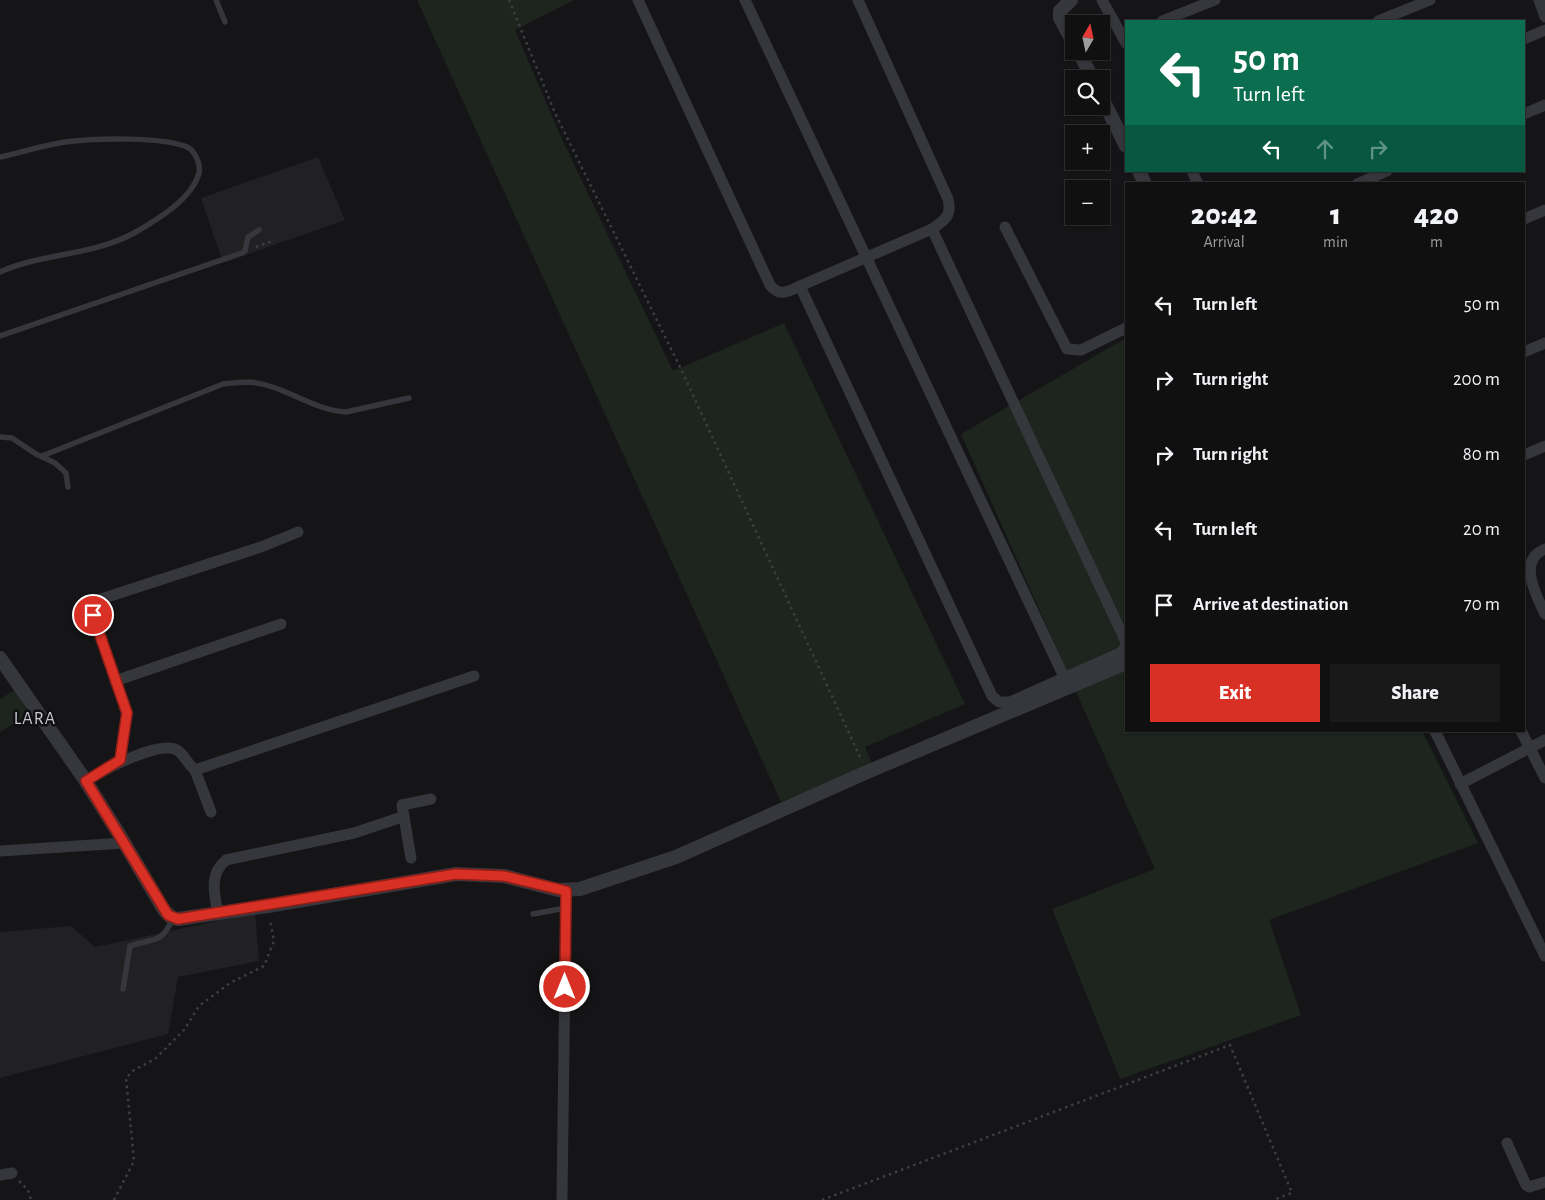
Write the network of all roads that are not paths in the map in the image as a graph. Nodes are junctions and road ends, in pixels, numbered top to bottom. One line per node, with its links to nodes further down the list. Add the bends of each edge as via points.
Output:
1 (216, 0): 13 (lane)
2 (638, 0): 32 (street, via 770,285 781,293)
3 (745, 0): 30 (street)
4 (858, 0): 28 (street, via 948,199 951,210 948,218)
5 (1071, 0): 14 (street, via 1060,11)
6 (1102, 0): 17 (street)
7 (1215, 0): 11 (street)
8 (1430, 0): 12 (street)
9 (1539, 0): 10 (street)
10 (1545, 16)
11 (1165, 20)
12 (1380, 20)
13 (225, 22)
14 (1065, 27)
15 (1545, 30): 16 (street)
16 (1525, 38)
17 (1125, 39)
18 (1545, 105): 20 (street)
19 (1110, 114): 21 (street)
20 (1525, 114)
21 (1125, 144)
22 (0, 157): 31 (lane, via 73,141 112,139 188,147 200,169 195,185 179,201 133,233 107,244)
23 (1385, 172): 24 (street)
24 (1362, 182)
25 (1545, 210): 26 (street)
26 (1525, 219)
27 (1005, 227): 33 (street, via 1068,349 1081,350)
28 (932, 229): 30 (street); 47 (street)
29 (259, 230): 34 (lane, via 248,237 246,251)
30 (864, 257): 32 (street); 52 (street)
31 (0, 272)
32 (800, 286): 52 (street, via 992,696 999,702 1010,702)
33 (1125, 328)
34 (0, 336)
35 (1545, 343): 36 (street)
36 (1525, 352)
37 (409, 398): 41 (lane, via 346,412 251,382 223,384)
38 (0, 436): 41 (lane, via 12,438)
39 (1545, 446): 40 (street)
40 (1525, 455)
41 (42, 456): 42 (lane, via 66,473)
42 (68, 487)
43 (298, 532): 53 (street, via 98,600 93,615)
44 (1545, 548): 45 (street, via 1537,552 1531,562 1530,581)
45 (1545, 614)
46 (281, 624): 53 (street)
47 (1125, 640)
48 (1125, 649): 52 (street)
49 (0, 658): 61 (street)
50 (1125, 664): 69 (street, via 867,772 676,857 601,883)
51 (474, 676): 59 (street)
52 (1065, 679)
53 (115, 682): 58 (street, via 127,713)
54 (1435, 732): 62 (street)
55 (1522, 732): 57 (street)
56 (1545, 740): 57 (street)
57 (1530, 749): 60 (street); 62 (street)
58 (120, 760): 59 (street, via 167,748 178,751); 61 (street)
59 (195, 770): 64 (street)
60 (1545, 778)
61 (86, 781): 66 (street)
62 (1460, 784): 74 (street)
63 (431, 799): 65 (street, via 402,805)
64 (211, 812)
65 (402, 817): 68 (street); 71 (street, via 354,834 226,860 214,878)
66 (124, 843): 67 (street); 73 (street)
67 (0, 851)
68 (410, 858)
69 (566, 891): 70 (street); 71 (street, via 504,876 470,873)
70 (566, 908): 72 (lane); 80 (street)
71 (218, 913): 73 (street)
72 (533, 914)
73 (172, 918): 75 (lane, via 161,938 130,946)
74 (1545, 956)
75 (123, 989)
76 (1507, 1144): 79 (street, via 1526,1185)
77 (12, 1174): 78 (street)
78 (0, 1175)
79 (1545, 1182)
80 (562, 1200)

